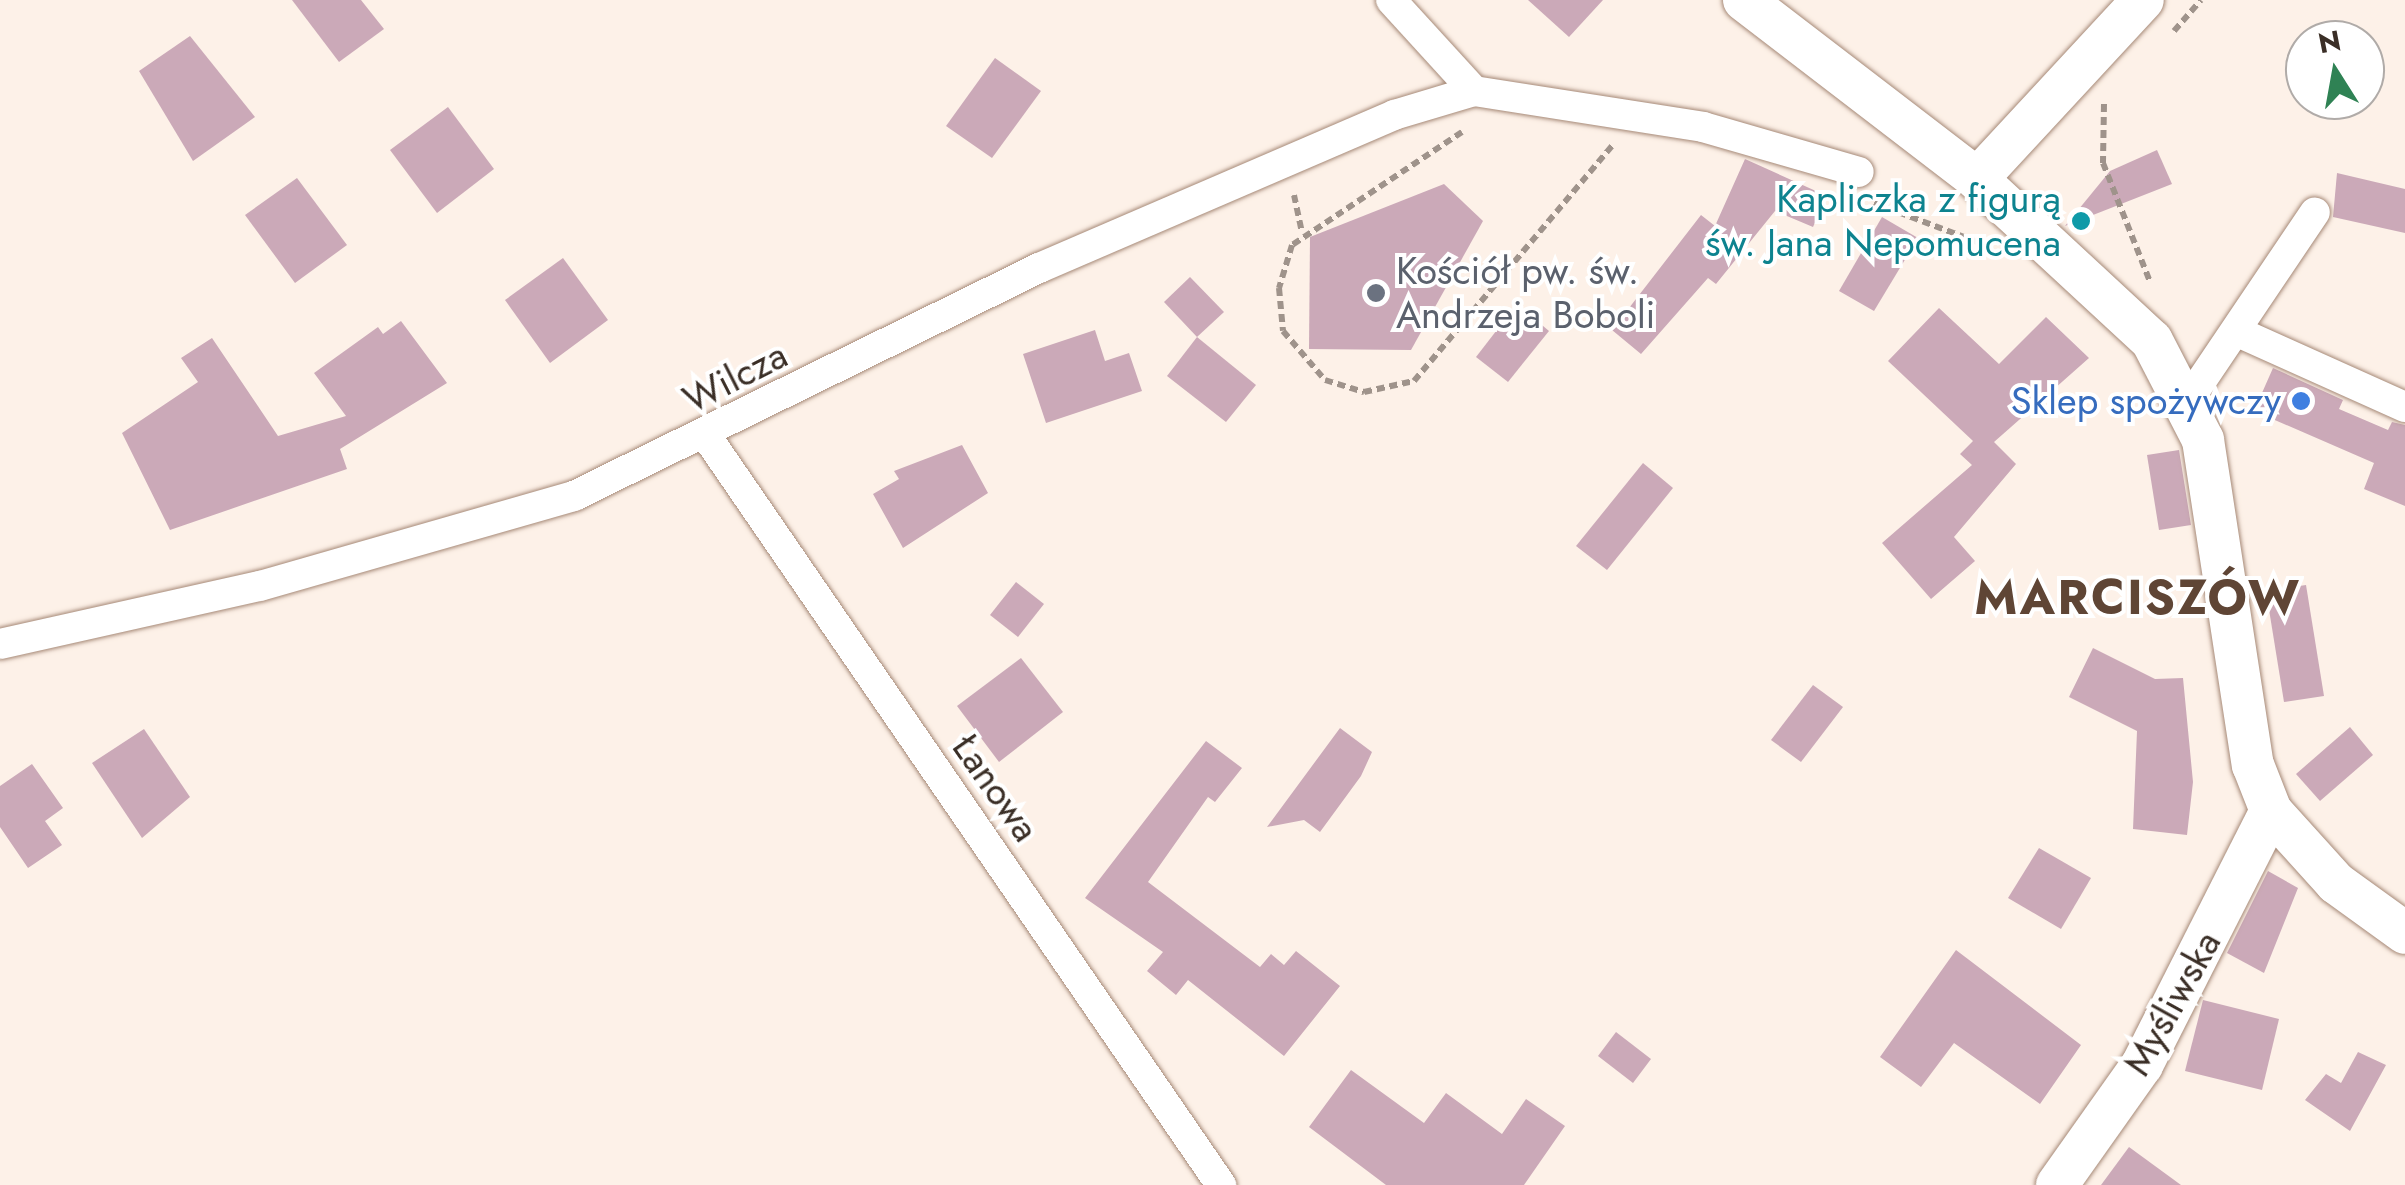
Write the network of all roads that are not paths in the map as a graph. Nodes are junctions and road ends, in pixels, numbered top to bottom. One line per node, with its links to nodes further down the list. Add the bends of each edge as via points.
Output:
1 (1392, 0): 4 (street)
2 (1744, 0): 5 (street)
3 (2143, 0): 5 (street)
4 (1474, 91): 6 (street, via 1703,127); 11 (street, Wilcza, via 1394,114 1040,268)
5 (1976, 179): 9 (street, via 2129,313)
6 (1860, 186)
7 (2315, 212): 8 (street)
8 (2238, 332): 9 (street); 10 (street)
9 (2189, 399): 13 (street, via 2222,532 2254,765)
10 (2405, 408)
11 (707, 438): 12 (street, Wilcza, via 574,496 438,537); 15 (street, Łanowa)
12 (0, 644)
13 (2271, 811): 14 (street, via 2336,883); 16 (street, Myśliwska, via 2142,1065)
14 (2405, 933)
15 (1221, 1185)
16 (2057, 1185)

